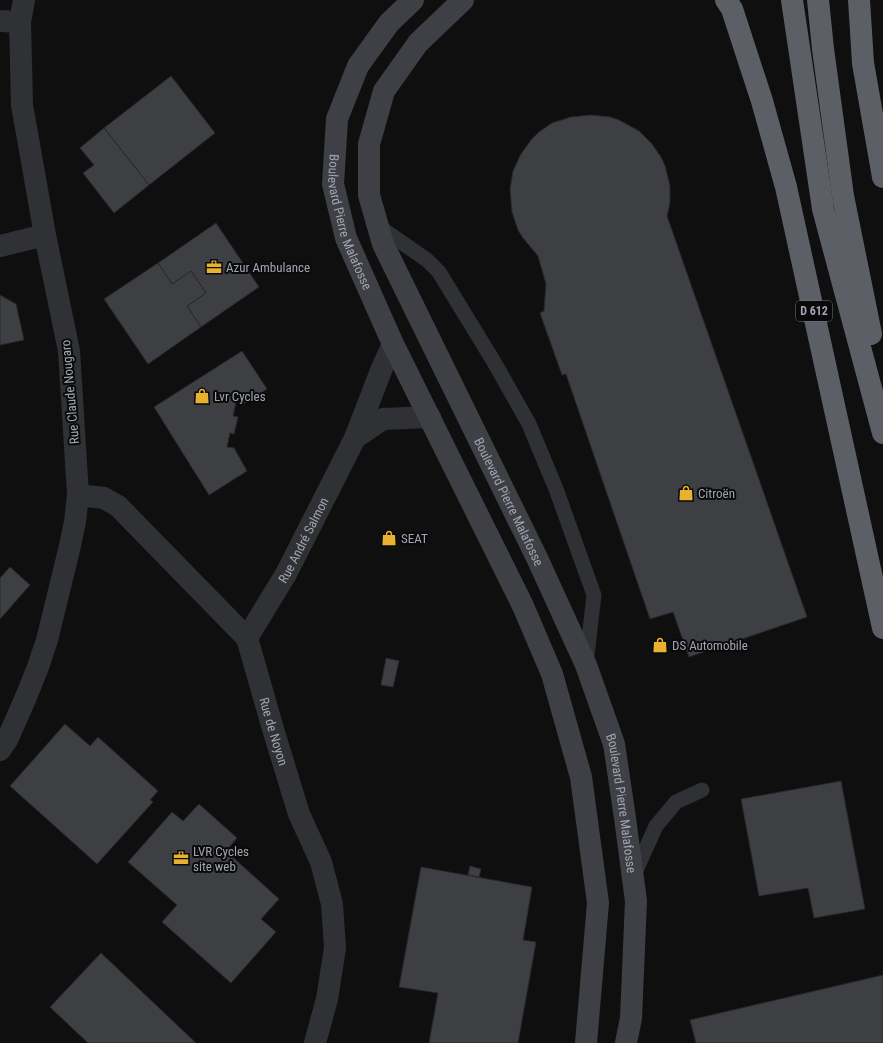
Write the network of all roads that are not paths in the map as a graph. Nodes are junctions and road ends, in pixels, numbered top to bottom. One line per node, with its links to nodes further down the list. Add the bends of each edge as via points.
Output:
1 (24, 0): 8 (street, Rue Claude Nougaro)
2 (413, 0): 13 (street, Boulevard Pierre Malafosse, via 389,23 358,66 338,119 333,184 346,238)
3 (462, 0): 10 (street, Boulevard Pierre Malafosse, via 418,43 384,91 369,144 369,195)
4 (726, 0): 19 (highway, D 612, via 732,9 762,101 786,187)
5 (792, 0): 16 (highway, via 823,209)
6 (818, 0): 14 (highway, via 843,196)
7 (859, 0): 9 (highway, via 863,63)
8 (10, 22): 11 (street, Rue Claude Nougaro)
9 (883, 177)
10 (378, 226): 21 (street, Boulevard Pierre Malafosse, via 383,244 537,558); 21 (lane, via 427,260 439,272 529,424 556,489 594,595)
11 (45, 235): 12 (street); 18 (street, Rue Claude Nougaro, via 69,351)
12 (0, 246)
13 (393, 344): 15 (street, Boulevard Pierre Malafosse); 17 (street, Rue André Salmon)
14 (883, 388)
15 (430, 417): 17 (street, Rue André Salmon, via 382,418); 26 (street, Boulevard Pierre Malafosse, via 523,606 549,667 581,776 598,903)
16 (883, 433)
17 (355, 438): 20 (street, Rue André Salmon, via 286,574)
18 (78, 494): 20 (street, Rue de Noyon, via 104,498 118,506); 22 (street, Rue Claude Nougaro, via 75,522 47,640 26,697)
19 (883, 628)
20 (246, 638): 25 (street, Rue de Noyon, via 299,814 321,862 332,904 335,948 327,999)
21 (586, 666): 24 (street, Boulevard Pierre Malafosse, via 614,744)
22 (0, 750)
23 (702, 790): 24 (lane, via 676,802 656,826)
24 (633, 878): 27 (street, Boulevard Pierre Malafosse, via 636,909 631,1018)
25 (315, 1043)
26 (586, 1043)
27 (626, 1043)

